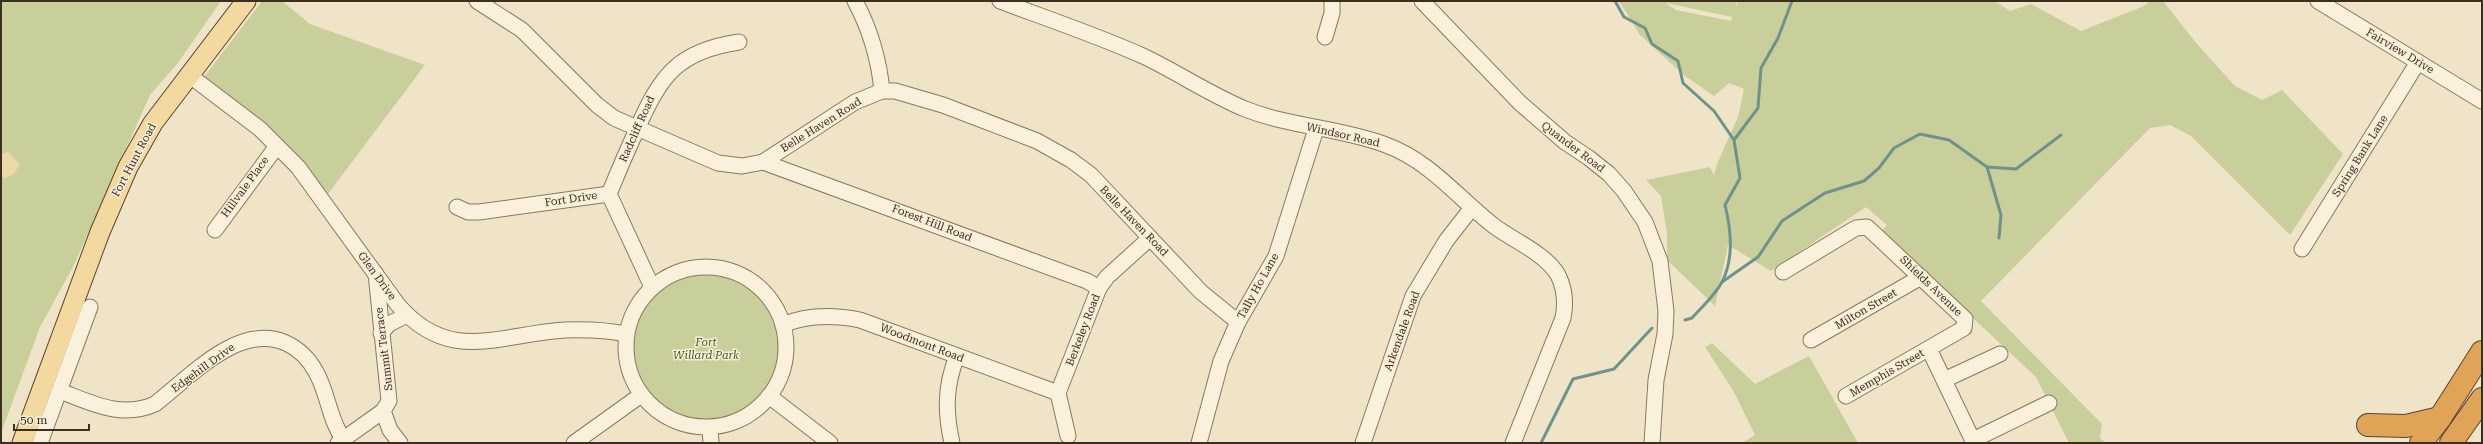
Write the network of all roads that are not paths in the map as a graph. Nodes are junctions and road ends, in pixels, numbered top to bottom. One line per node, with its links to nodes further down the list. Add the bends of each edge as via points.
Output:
1 (246, 1): 11 (main road, Fort Hunt Road)
2 (476, 1): 14 (street, Belle Haven Road, via 522,30 597,105 614,118)
3 (855, 1): 12 (street, via 864,18 873,46 880,70)
4 (1000, 1): 15 (street, Windsor Road, via 1112,43 1246,109)
5 (1332, 1): 8 (street, via 1332,14)
6 (1422, 1): 65 (street, Quander Road, via 1520,104 1565,142 1609,174 1645,222 1660,261 1666,310 1665,334 1656,380)
7 (2325, 3): 10 (street, Fairview Drive)
8 (1325, 37)
9 (739, 42): 14 (street, Radcliff Road, via 703,50 676,66 655,90)
10 (2418, 62): 13 (street, Fairview Drive); 23 (street, Spring Bank Lane)
11 (189, 75): 16 (street, Glen Drive, via 250,121); 31 (main road, Fort Hunt Road, via 153,123 128,167 100,232)
12 (882, 91): 17 (street, Belle Haven Road, via 855,102); 22 (street, Belle Haven Road, via 909,93 1052,148 1090,175)
13 (2482, 101)
14 (637, 129): 17 (street, Belle Haven Road, via 718,163 742,166); 18 (street, Radcliff Road)
15 (1316, 129): 20 (street, Windsor Road, via 1372,140 1402,152 1419,161 1445,181); 32 (street, Tally Ho Lane, via 1276,256)
16 (277, 146): 21 (street, Hillvale Place); 25 (street, Glen Drive, via 319,193)
17 (763, 162): 28 (street, Forest Hill Road, via 1087,281)
18 (609, 194): 19 (street, Fort Drive, via 479,212 468,212); 27 (street, Fort Drive)
19 (457, 206)
20 (1472, 209): 63 (street, Arkendale Road, via 1446,241 1413,296); 64 (street, Windsor Road, via 1545,260 1558,275 1565,297 1563,318)
21 (215, 230)
22 (1150, 238): 28 (street, Berkeley Road, via 1107,277); 32 (street, Belle Haven Road, via 1201,292)
23 (2302, 249)
24 (1783, 272): 26 (street, Shields Avenue, via 1862,226 1872,231)
25 (376, 274): 30 (street, Glen Drive); 34 (street, Summit Terrace)
26 (1922, 277): 36 (street, Milton Street); 37 (street, Shields Avenue, via 1965,319 1964,328)
27 (652, 287): 33 (street, via 667,277 689,268 709,267 735,271 764,292 777,309); 35 (street, via 637,305)
28 (1099, 288): 43 (street, Berkeley Road)
29 (90, 308): 31 (street)
30 (407, 315): 34 (street, via 389,324); 35 (street, Glen Drive, via 417,325 434,335 460,342 565,330)
31 (77, 319): 42 (street, Fort Hunt Road); 56 (main road, Fort Hunt Road)
32 (1238, 322): 62 (street, Tally Ho Lane, via 1221,361)
33 (783, 325): 40 (street, Woodmont Road, via 814,317 847,317 871,323); 45 (street, via 787,347 785,361 780,380)
34 (381, 333): 49 (street, Summit Terrace, via 389,395)
35 (626, 334): 44 (street, via 626,357 635,387)
36 (1811, 340)
37 (1929, 349): 41 (street); 46 (street, Memphis Street)
38 (2482, 352): 50 (highway)
39 (2000, 354): 41 (street)
40 (957, 356): 43 (street, Woodmont Road); 61 (street, via 946,396 946,412)
41 (1944, 380): 55 (street)
42 (60, 391): 54 (street, Edgehill Drive, via 107,409 127,412 146,408 155,404 231,346 251,339 270,339 292,346 310,361 318,376); 57 (street, Fort Hunt Road)
43 (1058, 393): 53 (street)
44 (641, 395): 52 (street, via 655,409 672,420 692,426); 59 (street)
45 (770, 396): 52 (street, via 745,417); 60 (street)
46 (1846, 396)
47 (2482, 399): 67 (highway)
48 (2049, 403): 55 (street)
49 (383, 412): 54 (street); 58 (street, via 390,430)
50 (2440, 418): 51 (highway, via 2406,426); 66 (highway)
51 (2368, 425)
52 (711, 436)
53 (1068, 436)
54 (340, 441)
55 (1974, 441)
56 (22, 443)
57 (40, 443)
58 (400, 443)
59 (574, 443)
60 (830, 443)
61 (952, 443)
62 (1199, 443)
63 (1363, 443)
64 (1513, 443)
65 (1652, 443)
66 (2421, 443)
67 (2451, 443)

